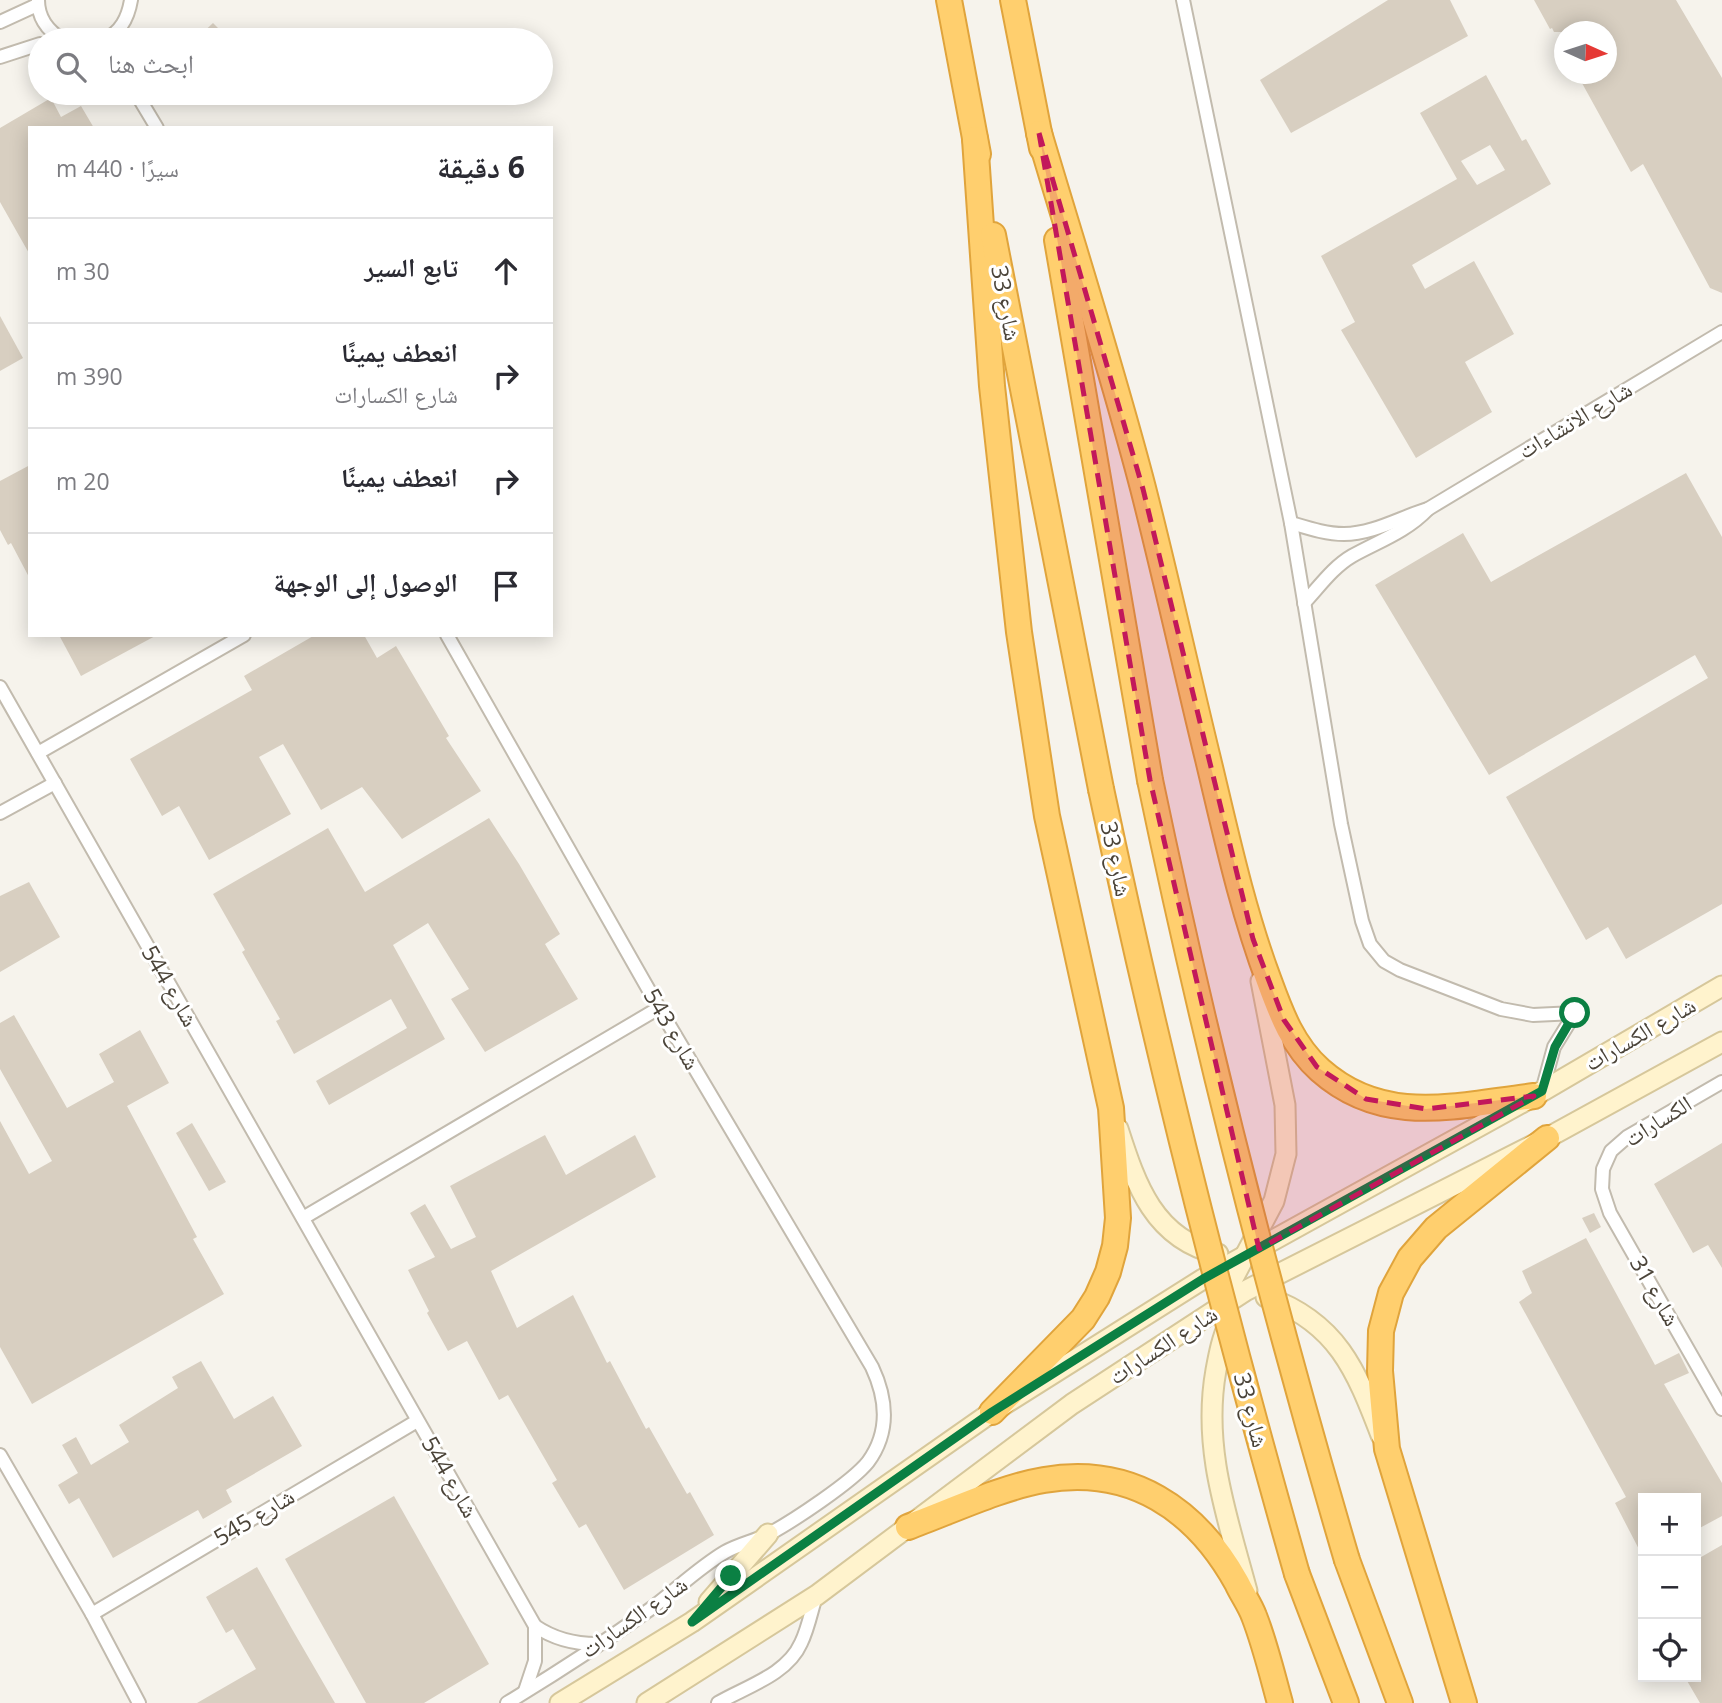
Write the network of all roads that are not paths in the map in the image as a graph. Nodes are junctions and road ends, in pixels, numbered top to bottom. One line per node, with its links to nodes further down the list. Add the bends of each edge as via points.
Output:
1 (131, 0): 8 (street)
2 (948, 0): 14 (highway, شارع 33)
3 (1013, 0): 13 (highway)
4 (1183, 0): 17 (street)
5 (38, 2): 6 (street); 7 (street)
6 (0, 22)
7 (47, 28)
8 (120, 28)
9 (28, 48): 10 (street)
10 (0, 57)
11 (143, 105): 12 (street)
12 (156, 126)
13 (1039, 133): 25 (highway, via 1140,477); 61 (highway, bridge, via 1150,780 1195,990 1305,1418 1347,1559)
14 (975, 139): 31 (highway, via 992,386 1028,694 1047,816); 60 (highway, شارع 33, bridge, via 1135,947 1260,1444 1297,1574)
15 (1722, 332): 16 (street, شارع الانشاءات)
16 (1428, 509): 17 (street, شارع الانشاءات, via 1362,532 1330,533); 18 (street, شارع الانشاءات, via 1400,533 1350,558)
17 (1291, 523): 18 (street)
18 (1304, 603): 30 (street, via 1341,824 1362,921 1375,952 1423,980 1512,1012 1575,1013 1555,1047)
19 (241, 637): 22 (street)
20 (448, 637): 27 (street, شارع 543)
21 (0, 687): 22 (street, شارع 544)
22 (38, 753): 23 (street, شارع 544)
23 (55, 783): 24 (street); 34 (street, شارع 544)
24 (0, 813)
25 (1253, 939): 30 (highway, via 1293,1037 1317,1067 1348,1090 1366,1099 1426,1109); 35 (street, via 1287,1129 1274,1201)
26 (1722, 986): 30 (street, شارع الكسارات)
27 (659, 1008): 34 (street); 42 (street, شارع 543, via 872,1367 882,1395)
28 (1722, 1042): 32 (street, شارع الكسارات)
29 (1722, 1082): 33 (street, الكسارات, via 1628,1137 1611,1151)
30 (1538, 1094): 35 (street, شارع الكسارات, via 1271,1241)
31 (1111, 1108): 35 (street, via 1140,1190 1166,1226 1204,1251); 40 (highway, via 1118,1219 1108,1272 1083,1319)
32 (1547, 1138): 36 (street, شارع الكسارات); 43 (highway, via 1436,1228 1400,1275 1385,1312 1379,1351)
33 (1603, 1169): 39 (street, شارع 31, via 1602,1189 1611,1213)
34 (303, 1219): 41 (street, شارع 544)
35 (1250, 1262): 36 (street); 37 (street, شارع الكسارات); 38 (street)
36 (1285, 1272): 38 (street, شارع الكسارات)
37 (1203, 1279): 38 (street); 40 (street, شارع الكسارات)
38 (1236, 1289): 43 (street, via 1283,1304 1327,1334 1350,1362); 45 (street, شارع الكسارات, via 1216,1311 1072,1404); 49 (street, via 1219,1355 1211,1422 1220,1489)
39 (1722, 1409)
40 (992, 1412): 50 (street, شارع الكسارات)
41 (417, 1421): 48 (street, شارع 545); 51 (street, شارع 544)
42 (884, 1426): 46 (street, شارع الكسارات, via 878,1445 853,1477)
43 (1387, 1449): 62 (highway)
44 (0, 1455): 48 (street)
45 (908, 1527): 47 (street, شارع الكسارات); 49 (highway, via 1042,1480 1120,1483 1168,1504 1199,1529 1224,1559)
46 (768, 1534): 50 (street); 52 (street, شارع الكسارات, via 715,1559)
47 (817, 1595): 57 (street, شارع الكسارات); 58 (street, via 800,1646 786,1663 771,1676)
48 (92, 1614): 54 (street)
49 (1254, 1615): 59 (highway)
50 (692, 1622): 56 (street, شارع الكسارات)
51 (535, 1626): 52 (street, via 571,1643); 53 (street, شارع 544, via 535,1661)
52 (598, 1644): 53 (street, شارع الكسارات)
53 (524, 1693): 55 (street, شارع الكسارات)
54 (139, 1703)
55 (507, 1703)
56 (560, 1703)
57 (647, 1703)
58 (718, 1703)
59 (1280, 1703)
60 (1346, 1703)
61 (1400, 1703)
62 (1464, 1703)

